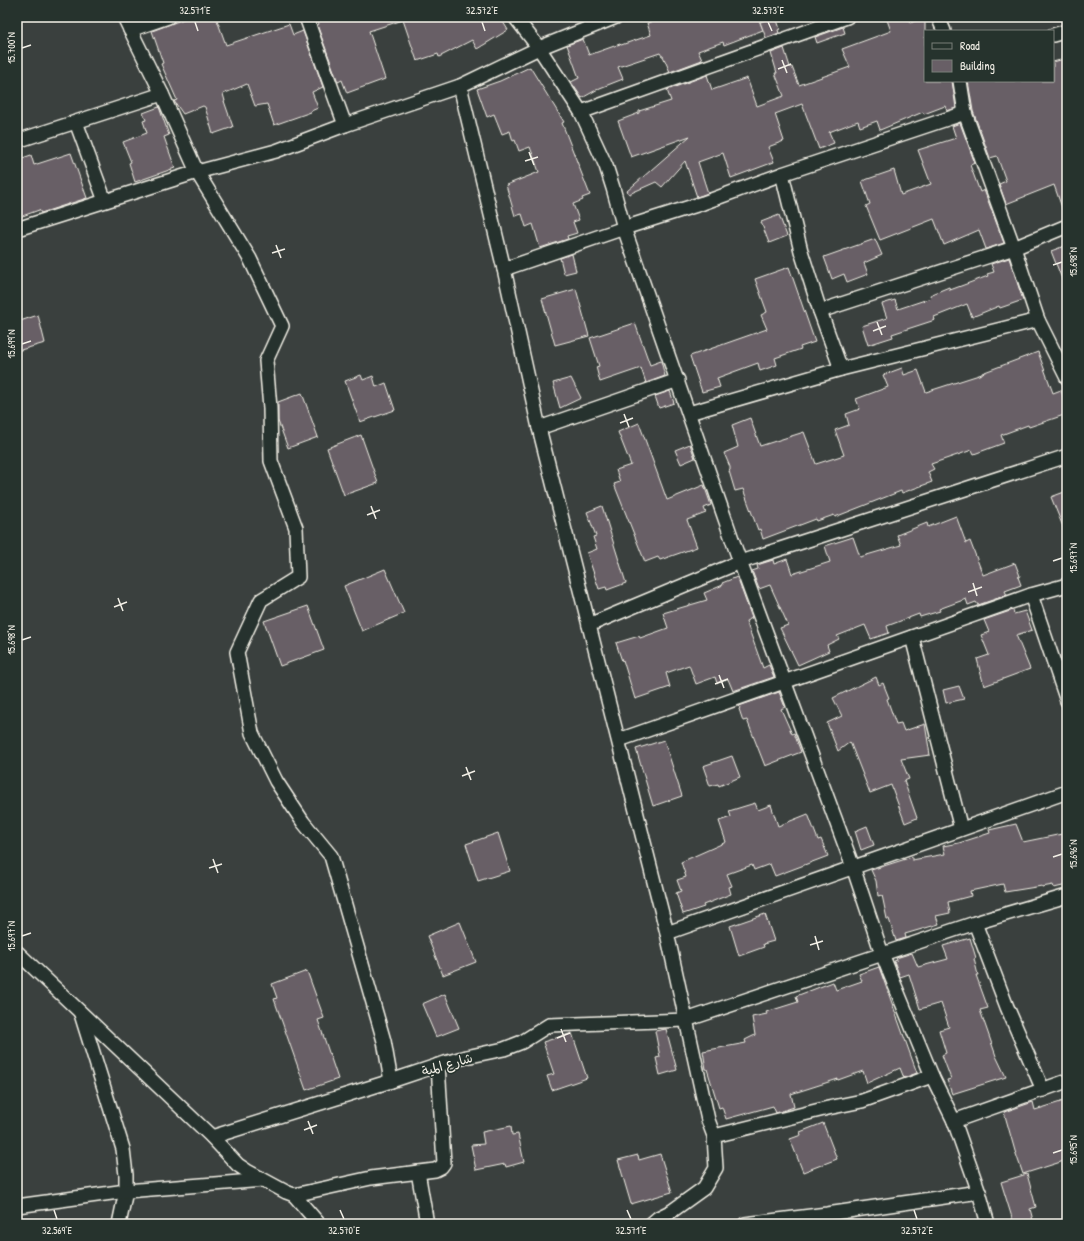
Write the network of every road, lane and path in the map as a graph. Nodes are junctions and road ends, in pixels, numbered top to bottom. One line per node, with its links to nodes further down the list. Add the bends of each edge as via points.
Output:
1 (124, 17): 8 (street)
2 (168, 17): 8 (street)
3 (306, 17): 19 (street)
4 (515, 17): 12 (street)
5 (616, 17): 12 (street)
6 (847, 17): 16 (street)
7 (938, 17): 9 (street)
8 (130, 30): 15 (street)
9 (944, 30)
10 (1067, 31): 11 (street)
11 (1054, 35)
12 (539, 48): 14 (street); 16 (street)
13 (960, 82): 17 (street)
14 (460, 86): 19 (street); 28 (street)
15 (162, 94): 18 (street); 21 (street)
16 (581, 112): 25 (street, via 606,166)
17 (965, 113): 22 (street); 27 (street)
18 (76, 122): 20 (street); 23 (street)
19 (345, 125): 21 (street, via 276,150)
20 (17, 141)
21 (197, 172): 23 (street); 57 (street, via 250,259 282,326 266,361 271,461 296,528 298,577 261,600 237,652 252,733 276,781 303,822 331,856 384,1041)
22 (782, 174): 25 (street); 29 (street, via 801,251)
23 (105, 201): 26 (street)
24 (1067, 226): 27 (street)
25 (624, 228): 28 (street); 33 (street)
26 (17, 229)
27 (1014, 248): 29 (street); 30 (street)
28 (504, 269): 35 (street)
29 (820, 311): 31 (street)
30 (1038, 320): 31 (street); 32 (street)
31 (841, 369): 34 (street)
32 (1067, 378)
33 (678, 380): 34 (street); 35 (street)
34 (689, 413): 37 (street)
35 (539, 428): 40 (street)
36 (1067, 456): 37 (street)
37 (740, 562): 40 (street); 42 (street)
38 (1067, 585): 39 (street)
39 (1031, 595): 41 (street); 43 (street)
40 (589, 625): 44 (street)
41 (912, 637): 42 (street); 46 (street)
42 (784, 681): 44 (street); 47 (street)
43 (1067, 701)
44 (619, 740): 50 (street)
45 (1067, 792): 46 (street)
46 (961, 829): 47 (street)
47 (853, 867): 50 (street); 52 (street)
48 (1067, 896): 49 (street, شارع المية)
49 (975, 923): 52 (street, شارع المية); 59 (street, via 1007,1007)
50 (667, 933): 54 (street)
51 (17, 952): 53 (street)
52 (882, 954): 54 (street, شارع المية); 56 (street)
53 (81, 1012): 62 (street); 65 (street, via 123,1149)
54 (686, 1020): 55 (street, شارع المية, via 549,1025 522,1042 504,1049); 61 (street, via 708,1120)
55 (438, 1065): 57 (street, شارع المية); 63 (street, via 444,1163 435,1170)
56 (932, 1076): 60 (street); 61 (street, via 862,1101)
57 (391, 1081): 62 (street, شارع المية)
58 (1067, 1081): 59 (street)
59 (1043, 1090): 60 (street)
60 (954, 1121): 66 (street)
61 (714, 1136): 72 (street, via 716,1168 704,1188)
62 (212, 1137): 64 (street, via 238,1164)
63 (418, 1172): 67 (street, via 356,1181); 71 (street)
64 (263, 1180): 65 (street); 67 (street)
65 (126, 1191): 68 (street); 69 (street)
66 (979, 1192): 73 (street); 74 (street)
67 (294, 1195): 70 (street)
68 (17, 1206)
69 (119, 1224)
70 (319, 1224)
71 (427, 1224)
72 (651, 1224)
73 (745, 1224)
74 (988, 1224)

